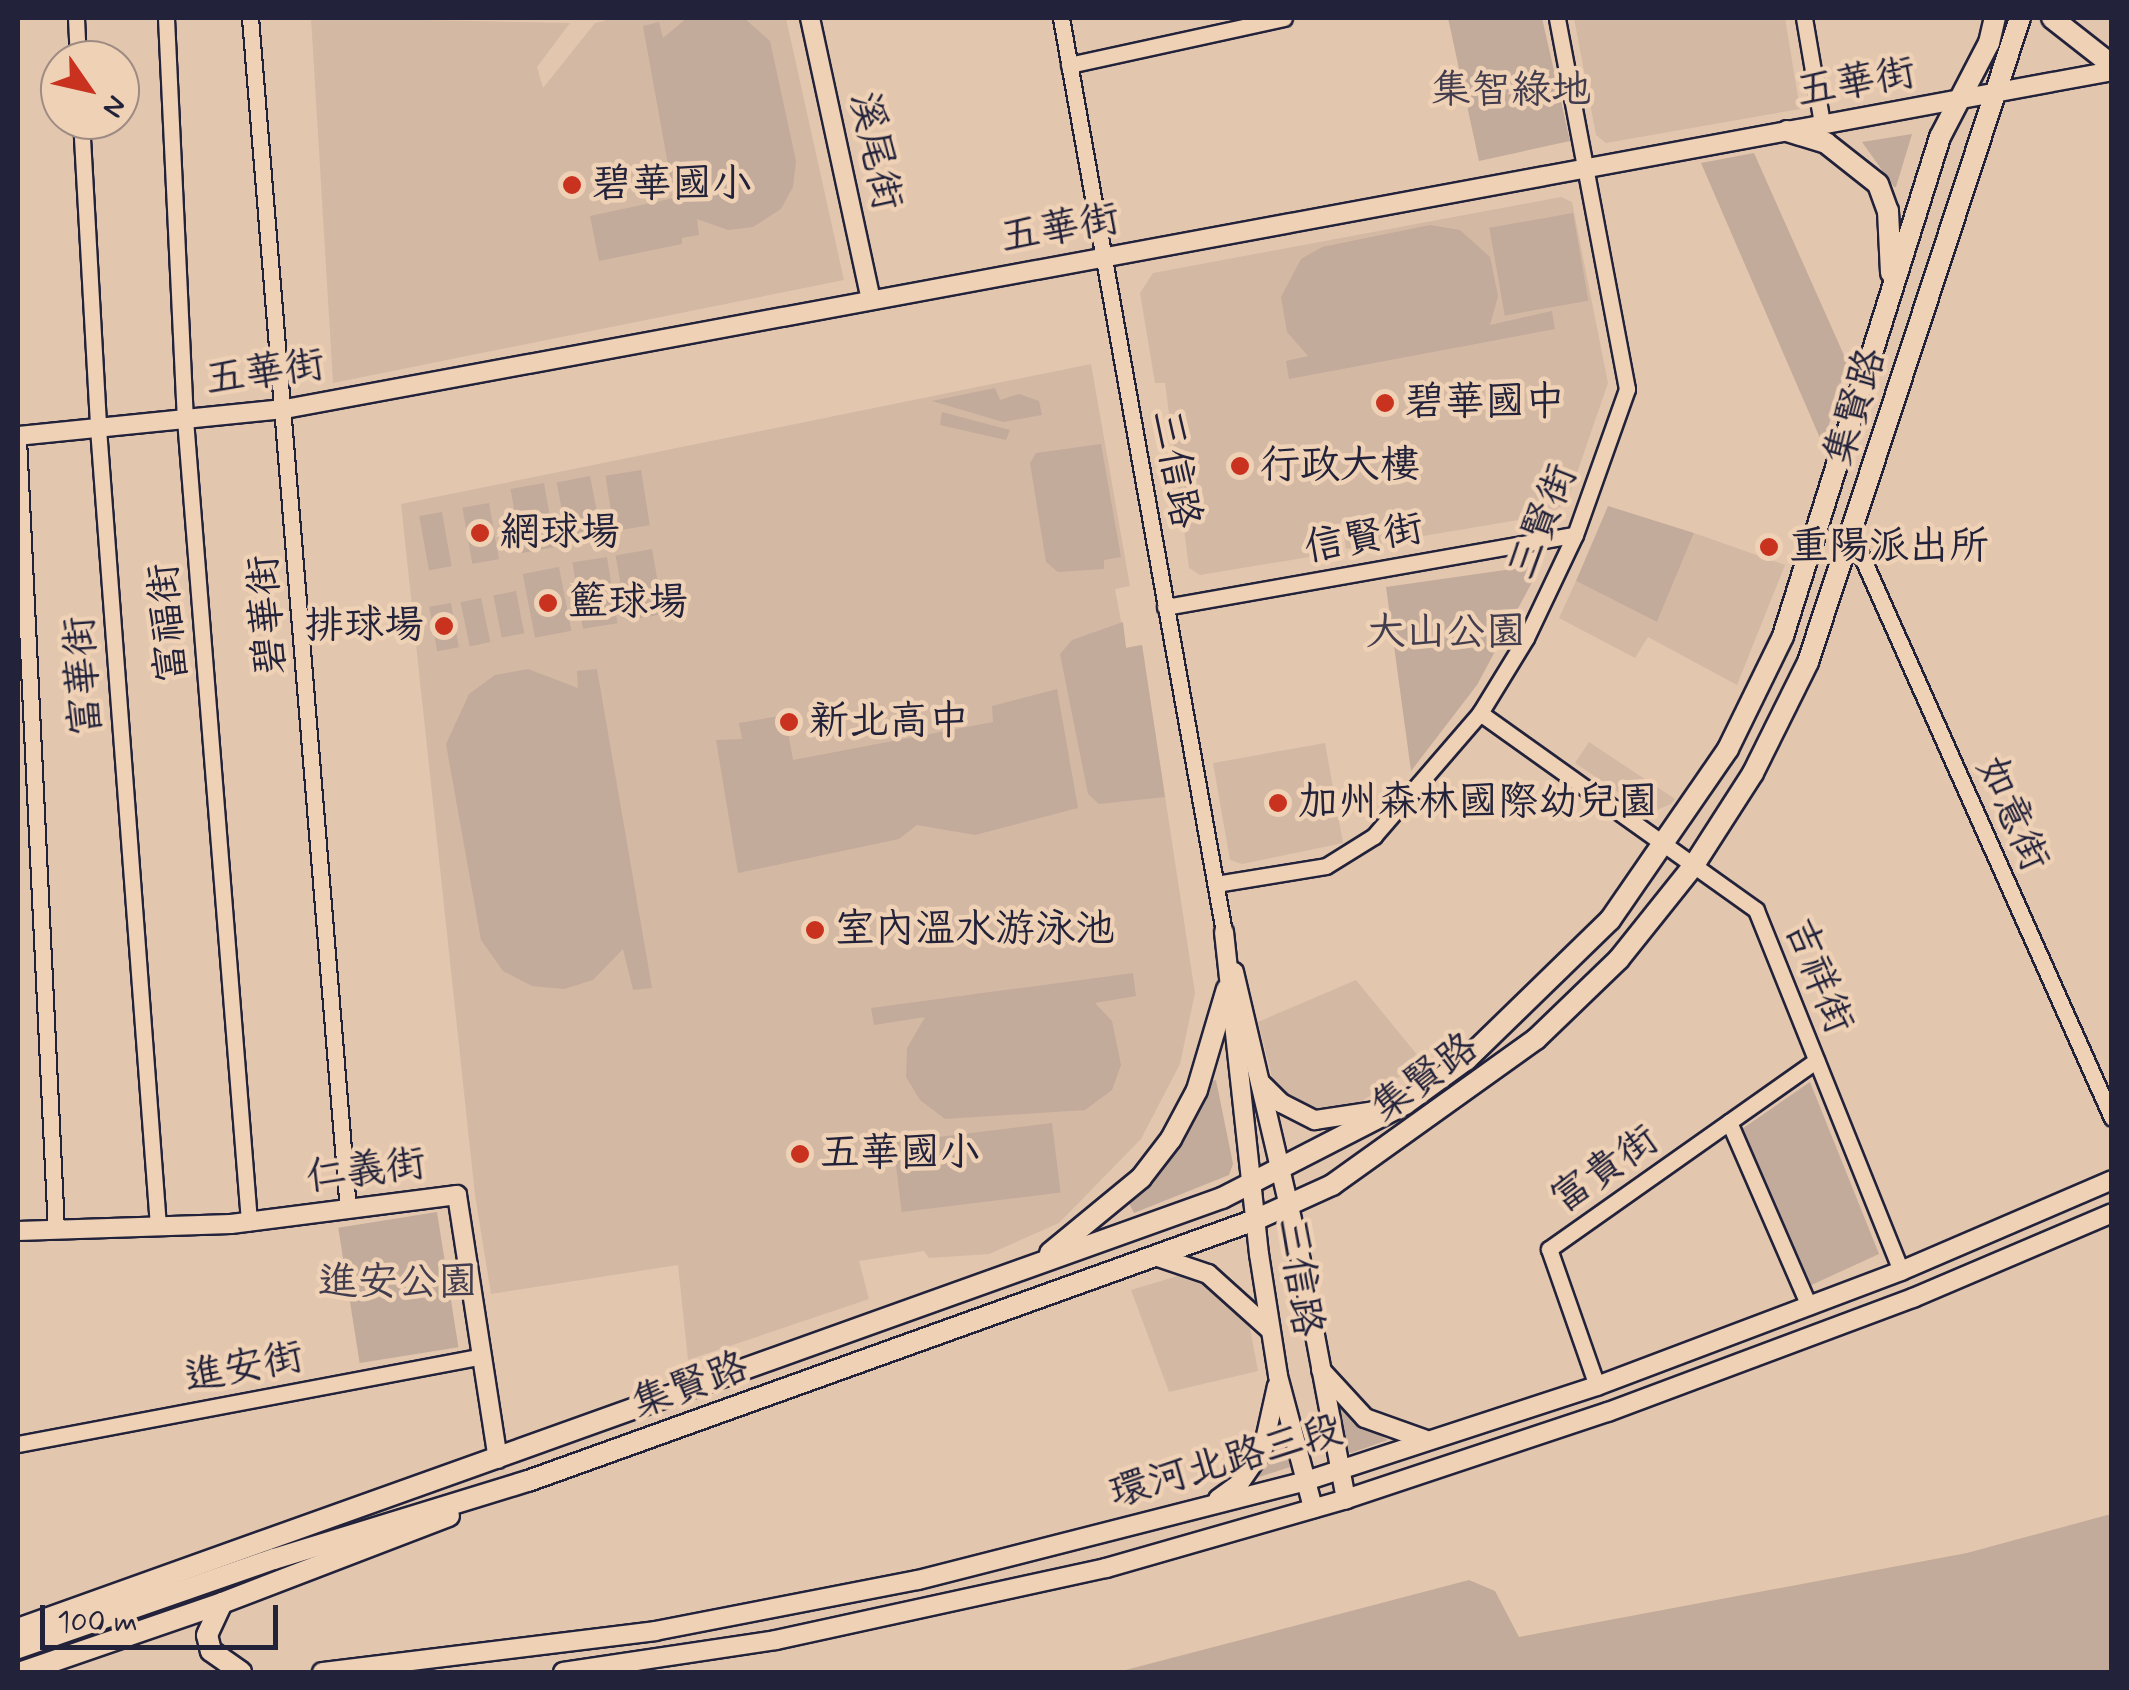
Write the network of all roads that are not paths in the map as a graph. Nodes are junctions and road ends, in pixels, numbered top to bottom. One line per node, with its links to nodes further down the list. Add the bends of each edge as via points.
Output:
1 (166, 18): 23 (street, 富福街)
2 (250, 18): 22 (street, 碧華街)
3 (810, 18): 21 (street, 溪尾街)
4 (1061, 18): 11 (street, 三信路)
5 (1284, 18): 11 (street)
6 (1557, 18): 18 (street, 三賢街)
7 (1804, 18): 15 (street)
8 (1995, 18): 14 (main road, 集賢路, via 1989,43)
9 (2020, 18): 13 (main road, 集賢路)
10 (2052, 18): 12 (main road)
11 (1069, 64): 19 (street, 三信路)
12 (2112, 68): 13 (street, 五華街)
13 (1997, 91): 14 (street, 五華街); 27 (main road, 集賢路, via 1967,164)
14 (1956, 100): 15 (street, 五華街); 20 (main road, 集賢路)
15 (1822, 123): 16 (street, 五華街)
16 (1787, 131): 18 (street, 五華街); 20 (main road, via 1826,143 1878,184 1888,211)
17 (82, 140): 24 (street, 富華街)
18 (1584, 168): 19 (street, 五華街); 26 (street, 三賢街, via 1627,388)
19 (1100, 257): 21 (street, 五華街); 28 (street, 三信路)
20 (1892, 295): 30 (main road, 集賢路, via 1782,636 1728,750)
21 (871, 299): 22 (street, 五華街)
22 (285, 409): 23 (street, 五華街); 44 (street, 碧華街)
23 (185, 419): 24 (street, 五華街); 47 (street, 富福街)
24 (98, 428): 25 (street, 五華街); 48 (street, 富華街)
25 (18, 437): 49 (street)
26 (1575, 535): 28 (street, 信賢街); 29 (street, 三賢街, via 1536,622)
27 (1852, 538): 31 (main road, 集賢路, via 1808,662 1753,773); 38 (street, 如意街)
28 (1165, 607): 32 (street, 三信路)
29 (1480, 713): 30 (street, 吉祥街); 32 (street, 三賢街, via 1353,854 1326,866)
30 (1666, 845): 31 (street, 吉祥街); 37 (main road, 集賢路, via 1610,920 1527,1006)
31 (1694, 866): 35 (street, 吉祥街, via 1756,910); 43 (main road, 集賢路, via 1618,959 1536,1039 1455,1103 1332,1185)
32 (1216, 884): 33 (street, 三信路)
33 (1224, 932): 34 (street, 三信路); 36 (street, 三信路)
34 (1227, 989): 42 (street, 三信路); 52 (main road, via 1197,1090 1171,1139 1099,1218)
35 (1816, 1060): 39 (street, 富貴街); 53 (street, 吉祥街)
36 (1260, 1082): 37 (street, via 1315,1120); 40 (street, 三信路)
37 (1405, 1104): 40 (main road, 集賢路)
38 (2112, 1118)
39 (1729, 1122): 54 (street); 59 (street, 富貴街, via 1549,1249)
40 (1280, 1171): 42 (main road, 集賢路); 43 (street, 三信路)
41 (2112, 1180): 53 (street, 環河北路三段)
42 (1251, 1186): 46 (street, 三信路); 52 (main road, 集賢路)
43 (1289, 1205): 46 (main road, 集賢路); 57 (street, 三信路)
44 (348, 1209): 47 (street, 仁義街); 56 (street, 仁義街, via 458,1195)
45 (2112, 1213): 66 (street, 環河北路三段, via 1860,1318)
46 (1254, 1220): 51 (main road, 集賢路); 55 (street, 三信路)
47 (249, 1222): 48 (street, 仁義街)
48 (158, 1226): 49 (street, 仁義街)
49 (56, 1230): 50 (street, 仁義街)
50 (18, 1231)
51 (1154, 1256): 55 (street, via 1208,1274); 64 (main road, 集賢路)
52 (1026, 1270): 62 (main road, 集賢路)
53 (1902, 1271): 54 (street, 環河北路三段)
54 (1809, 1306): 59 (street, 環河北路三段)
55 (1271, 1332): 58 (street, 三信路)
56 (482, 1356): 61 (street, 進安街); 62 (street, 仁義街)
57 (1318, 1365): 60 (street, via 1365,1418); 63 (street, 三信路)
58 (1278, 1376): 65 (street, 三信路); 67 (street, via 1263,1449 1239,1484)
59 (1597, 1386): 60 (street, 環河北路三段)
60 (1425, 1440): 63 (street, 環河北路三段)
61 (18, 1444)
62 (498, 1459): 69 (main road, 集賢路)
63 (1338, 1469): 65 (street, 環河北路三段); 66 (street, 三信路)
64 (528, 1481): 70 (main road, 集賢路); 71 (main road, via 410,1534)
65 (1306, 1481): 67 (street, 環河北路三段); 68 (street, 三信路)
66 (1346, 1499): 68 (street, 環河北路三段)
67 (1209, 1505): 78 (street, 環河北路三段, via 918,1580 674,1627)
68 (1313, 1508): 79 (street, 環河北路三段, via 1106,1568 796,1636)
69 (342, 1514): 70 (main road, 集賢路); 73 (main road, 集賢路)
70 (271, 1550): 72 (main road)
71 (222, 1603): 76 (main road); 77 (main road, via 207,1635 211,1651)
72 (108, 1607): 74 (main road); 75 (main road)
73 (18, 1616)
74 (18, 1629)
75 (18, 1648)
76 (22, 1672)
77 (241, 1672)
78 (322, 1672)
79 (563, 1672)

